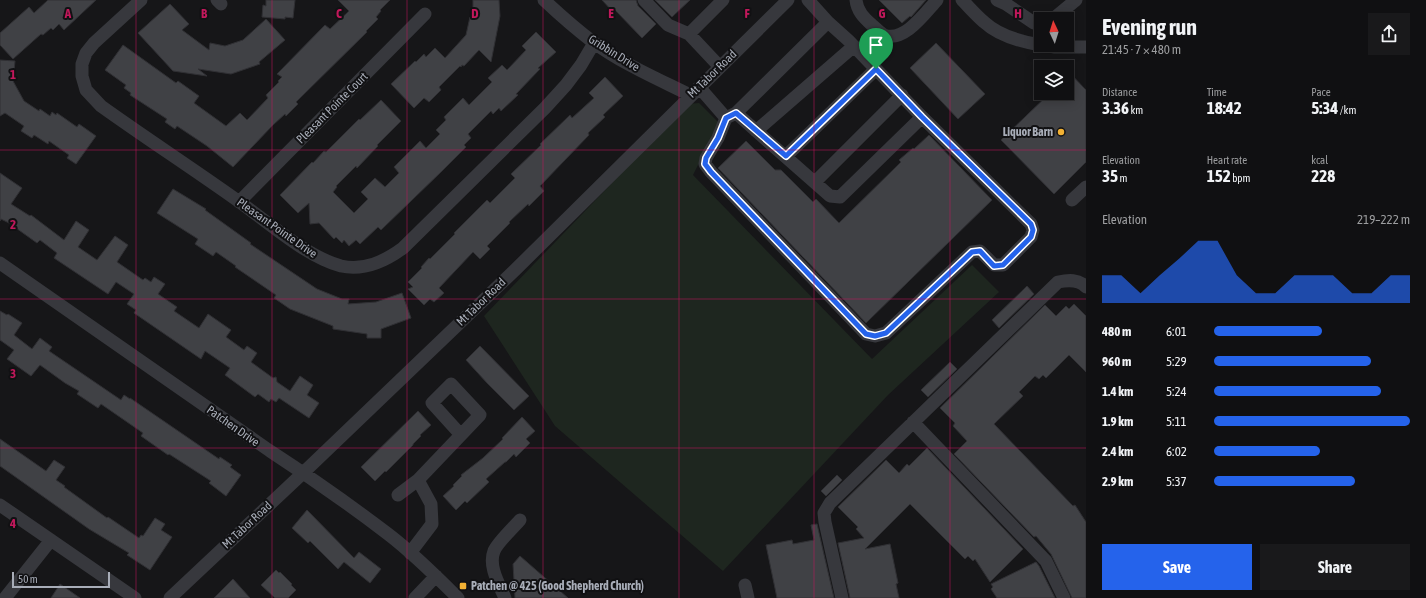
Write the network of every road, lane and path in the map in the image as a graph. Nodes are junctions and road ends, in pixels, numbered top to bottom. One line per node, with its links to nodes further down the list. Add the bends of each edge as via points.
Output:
1 (141, 0): 33 (street, Pleasant Pointe Drive, via 86,53 82,64 86,90 101,106)
2 (544, 0): 17 (street, Gribbin Drive)
3 (644, 0): 16 (street, via 668,25)
4 (723, 0): 16 (street)
5 (788, 0): 22 (street, Mt Tabor Road)
6 (808, 0): 14 (street)
7 (856, 0): 8 (street, via 857,7 865,18 883,34 891,37 902,34 912,27)
8 (937, 0)
9 (1076, 0): 12 (street)
10 (1004, 1): 15 (street)
11 (967, 2): 18 (street, via 984,23 993,29)
12 (1061, 12)
13 (425, 14): 33 (street, Pleasant Pointe Court)
14 (828, 22): 19 (street); 26 (street)
15 (1034, 23)
16 (689, 34): 22 (street)
17 (594, 43): 24 (street, Gribbin Drive, via 619,58); 33 (street, Pleasant Pointe Drive, via 566,85 545,108 390,258 359,268 325,261)
18 (1034, 44)
19 (854, 46): 23 (street); 28 (street)
20 (1074, 47): 21 (street)
21 (1086, 47)
22 (720, 67): 24 (street, Mt Tabor Road)
23 (876, 69): 25 (street); 29 (street)
24 (695, 91): 26 (street); 38 (street, Mt Tabor Road)
25 (902, 95): 27 (street); 30 (street)
26 (731, 116): 27 (street, via 705,164 866,334 875,336 886,333 972,252 980,251 994,266 1003,265 1031,237 1033,230 1031,224); 28 (street)
27 (922, 117): 30 (street, via 840,197 830,196)
28 (756, 131): 29 (street)
29 (786, 156): 30 (street)
30 (815, 182)
31 (1086, 187): 32 (street)
32 (1072, 200)
33 (239, 202)
34 (0, 264): 38 (street, Patchen Drive)
35 (1086, 287): 36 (street, via 1082,283 1068,280 1058,282)
36 (914, 422): 52 (street, via 830,503 824,513); 53 (street, via 1046,561)
37 (461, 435): 39 (street)
38 (303, 473): 44 (street, Patchen Drive, via 388,534); 48 (street, Mt Tabor Road)
39 (418, 480): 40 (street); 44 (street, via 431,504 432,524)
40 (398, 494)
41 (0, 505): 43 (street)
42 (520, 520): 51 (street, via 494,549 492,559 495,575)
43 (51, 540): 46 (street); 47 (street)
44 (410, 553): 45 (street, Patchen Drive)
45 (436, 576): 49 (street); 50 (street, Patchen Drive)
46 (6, 598)
47 (135, 598)
48 (170, 598)
49 (415, 598)
50 (458, 598)
51 (505, 598)
52 (842, 598)
53 (1064, 598)

